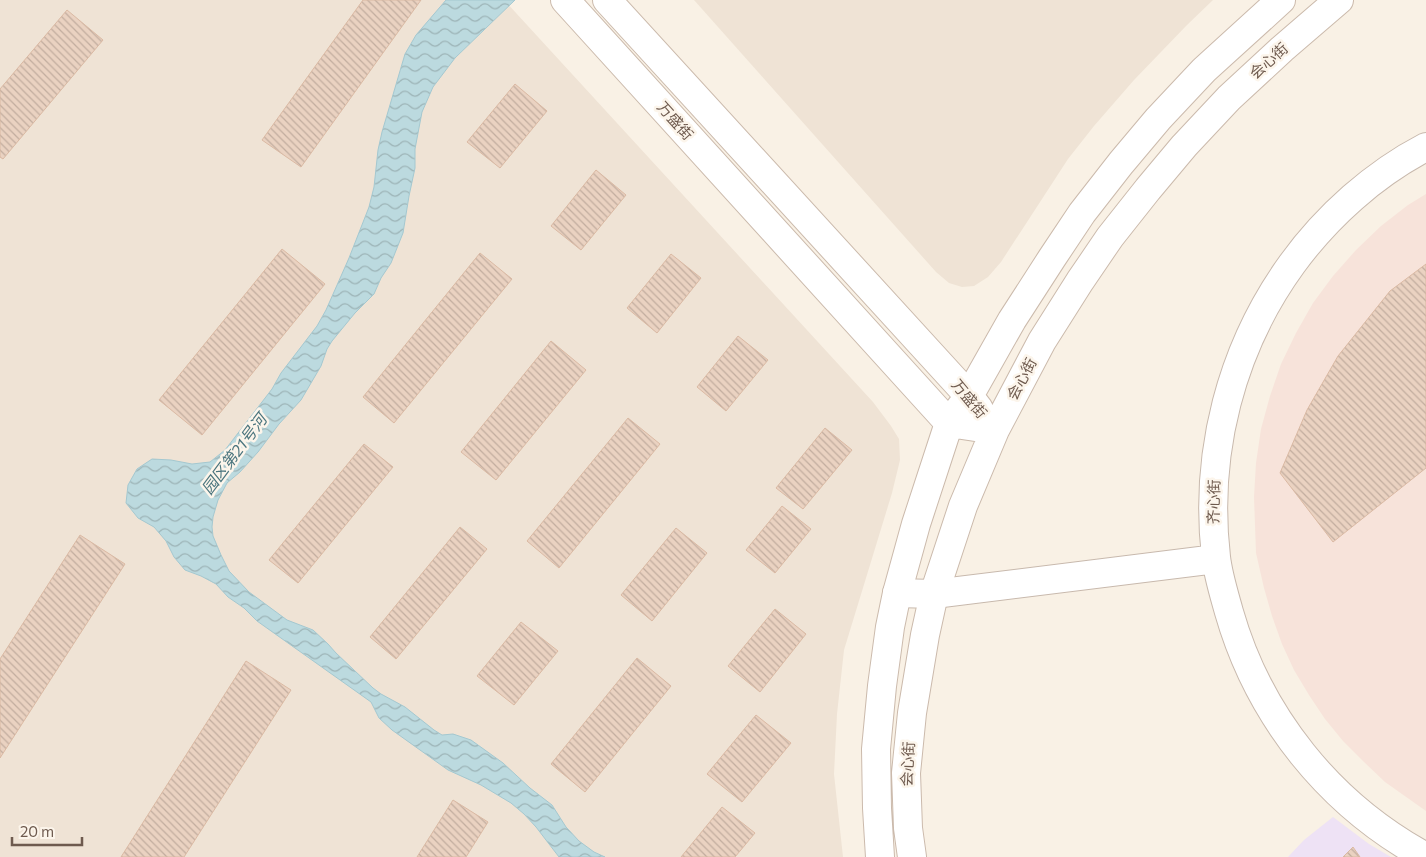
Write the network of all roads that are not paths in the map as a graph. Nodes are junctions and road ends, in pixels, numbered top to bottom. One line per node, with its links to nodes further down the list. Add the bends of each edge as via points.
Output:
1 (565, 0): 7 (main road, 万盛街)
2 (607, 0): 6 (main road, 万盛街)
3 (1281, 0): 6 (main road, 会心街, via 1204,70 1120,163 1052,258)
4 (1339, 0): 8 (main road, 会心街, via 1229,98 1148,189 1080,281 1042,341)
5 (1426, 147): 9 (main road, 齐心街, via 1385,172 1327,222 1296,258 1260,314 1231,384 1222,421 1213,496)
6 (968, 396): 7 (main road, 会心街); 8 (main road, 万盛街)
7 (949, 423): 8 (main road, 万盛街); 10 (main road, 会心街)
8 (995, 430): 11 (main road, 会心街, via 963,506)
9 (1216, 559): 11 (main road); 14 (main road, 齐心街, via 1245,659 1293,743 1313,768 1359,813)
10 (897, 592): 11 (main road); 12 (main road, 会心街, via 876,749)
11 (934, 594): 13 (main road, 会心街, via 912,713 906,773)
12 (880, 857)
13 (912, 857)
14 (1426, 857)

